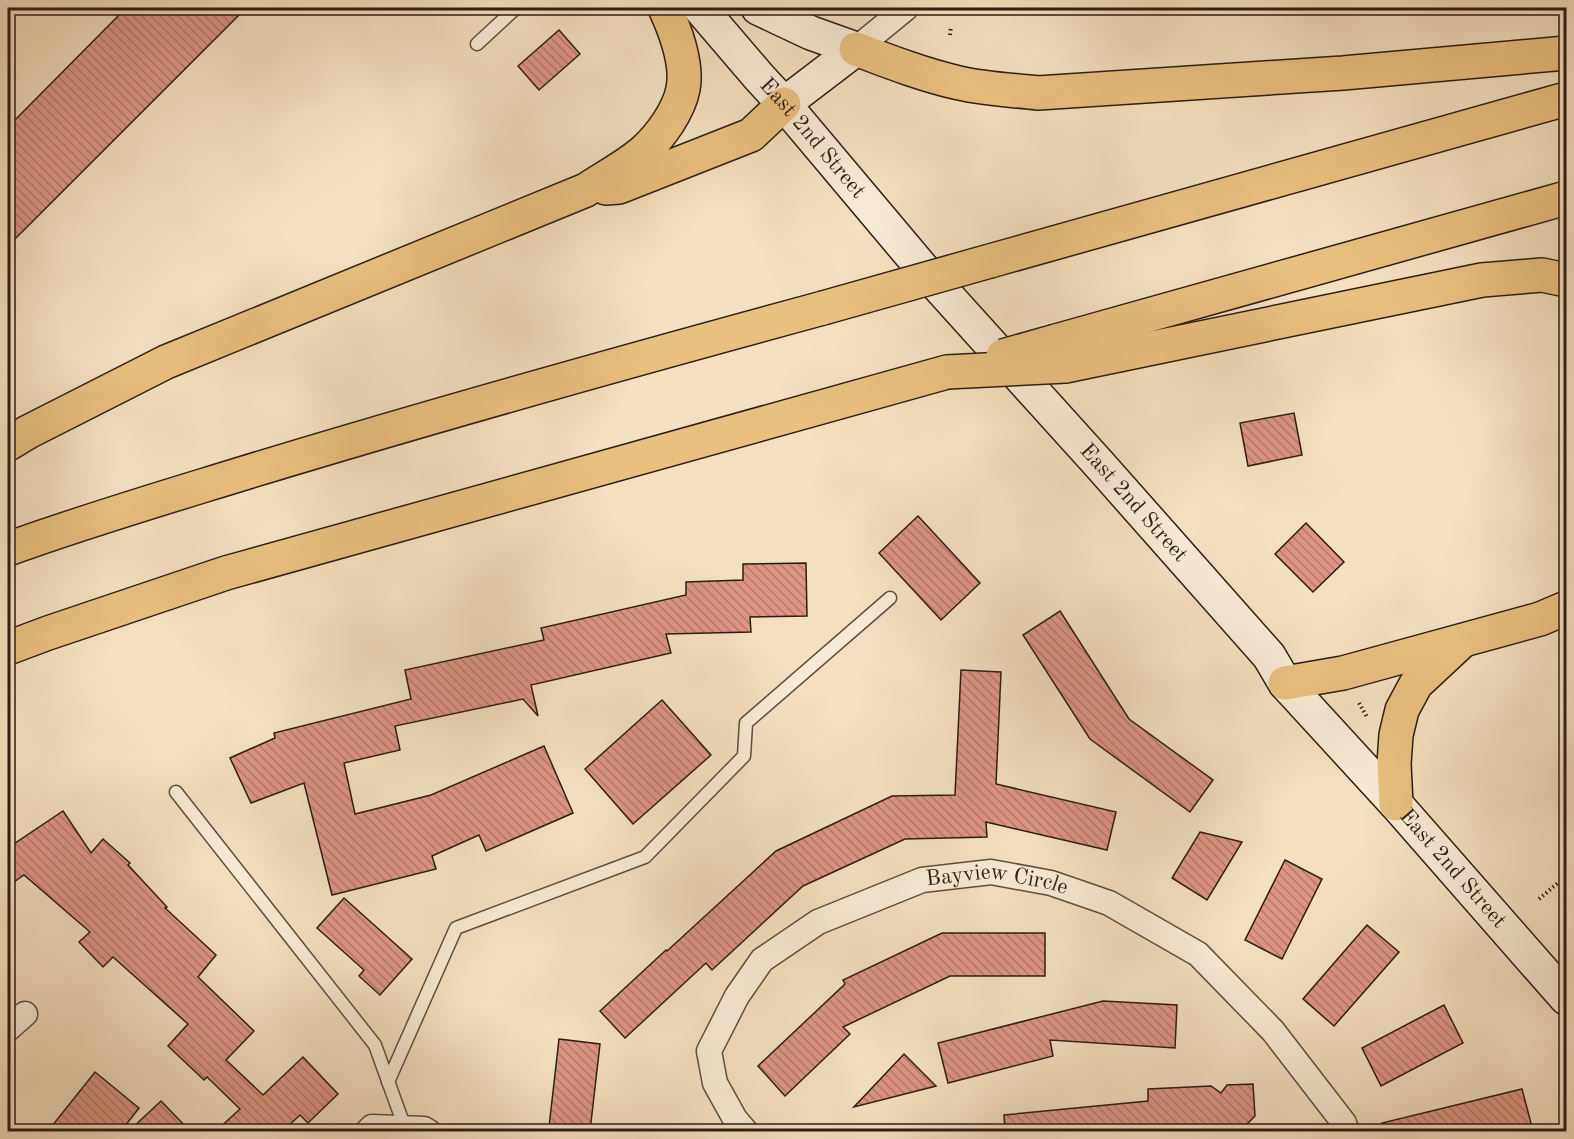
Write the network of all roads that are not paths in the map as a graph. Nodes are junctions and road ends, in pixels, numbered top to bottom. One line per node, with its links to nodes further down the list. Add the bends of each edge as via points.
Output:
1 (516, 8): 6 (lane)
2 (665, 8): 11 (highway, via 684,64 683,89 670,122 645,150)
3 (700, 8): 10 (main road, East 2nd Street)
4 (758, 8): 7 (main road)
5 (906, 8): 7 (street)
6 (477, 44)
7 (856, 49): 8 (highway, via 906,69 960,83 1038,93 1331,74); 10 (main road)
8 (1566, 52)
9 (1566, 99): 16 (highway, bridge, via 322,449)
10 (784, 104): 11 (highway, via 752,135 619,187); 21 (main road, East 2nd Street, via 922,268 1269,656)
11 (586, 190): 15 (highway, via 166,362)
12 (1566, 198): 14 (highway)
13 (1566, 280): 14 (highway, via 1542,275 1482,280)
14 (1060, 353): 20 (highway, bridge, via 947,372 226,573)
15 (8, 444)
16 (8, 549)
17 (890, 598): 25 (lane, via 746,723 744,756 645,857 456,928)
18 (1566, 608): 19 (highway)
19 (1463, 640): 21 (highway, via 1343,673); 23 (highway, via 1416,684 1402,710 1394,764)
20 (8, 648)
21 (1285, 683): 23 (main road, East 2nd Street)
22 (176, 792): 25 (lane, via 375,1045)
23 (1396, 804): 24 (main road, East 2nd Street)
24 (1566, 998)
25 (388, 1083): 26 (lane)
26 (405, 1128): 27 (street, via 372,1127); 28 (street)
27 (368, 1131)
28 (429, 1131)
29 (746, 1131): 30 (street, Bayview Circle, via 716,1083 709,1051 737,996 762,960 818,922 922,880 991,872 1051,883 1109,903 1198,954 1273,1031)
30 (1347, 1131)

